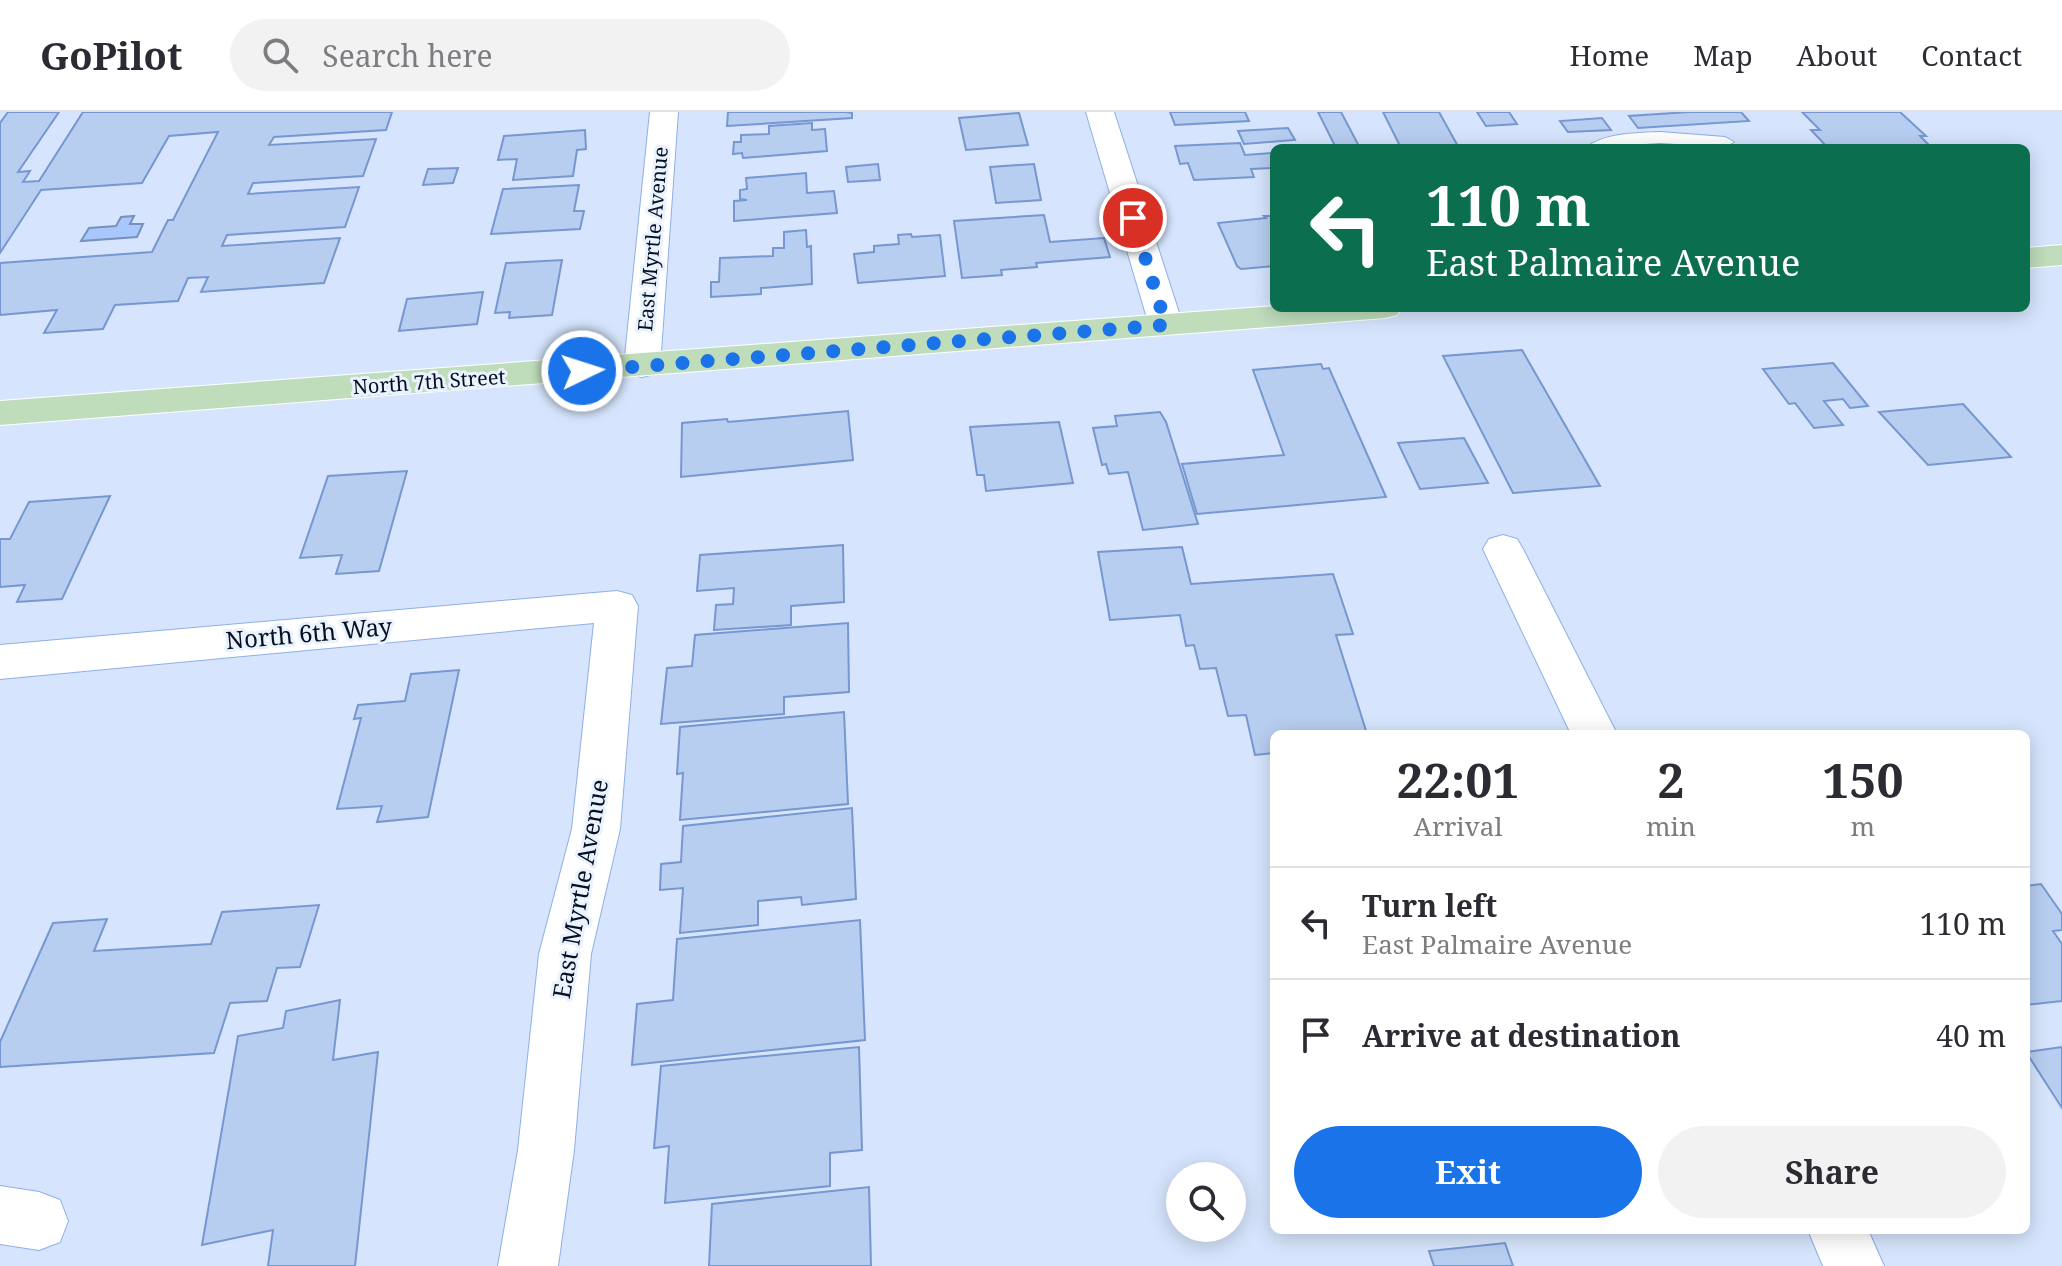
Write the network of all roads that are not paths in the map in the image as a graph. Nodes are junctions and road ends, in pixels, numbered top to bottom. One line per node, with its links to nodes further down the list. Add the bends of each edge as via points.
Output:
1 (664, 112): 9 (street, East Myrtle Avenue)
2 (1100, 112): 8 (street)
3 (1725, 142): 4 (lane, via 1683,137)
4 (1607, 144)
5 (2062, 255): 6 (main road)
6 (2030, 258)
7 (1333, 312): 8 (main road, North 7th Street)
8 (1166, 325): 9 (main road, North 7th Street)
9 (642, 366): 10 (main road, North 7th Street)
10 (0, 413)
11 (1503, 549): 14 (street)
12 (617, 606): 13 (street, North 6th Way); 16 (street, East Myrtle Avenue, via 596,829 565,954 546,1150)
13 (0, 662)
14 (1592, 730)
15 (1839, 1234): 17 (street)
16 (528, 1266)
17 (1854, 1266)

